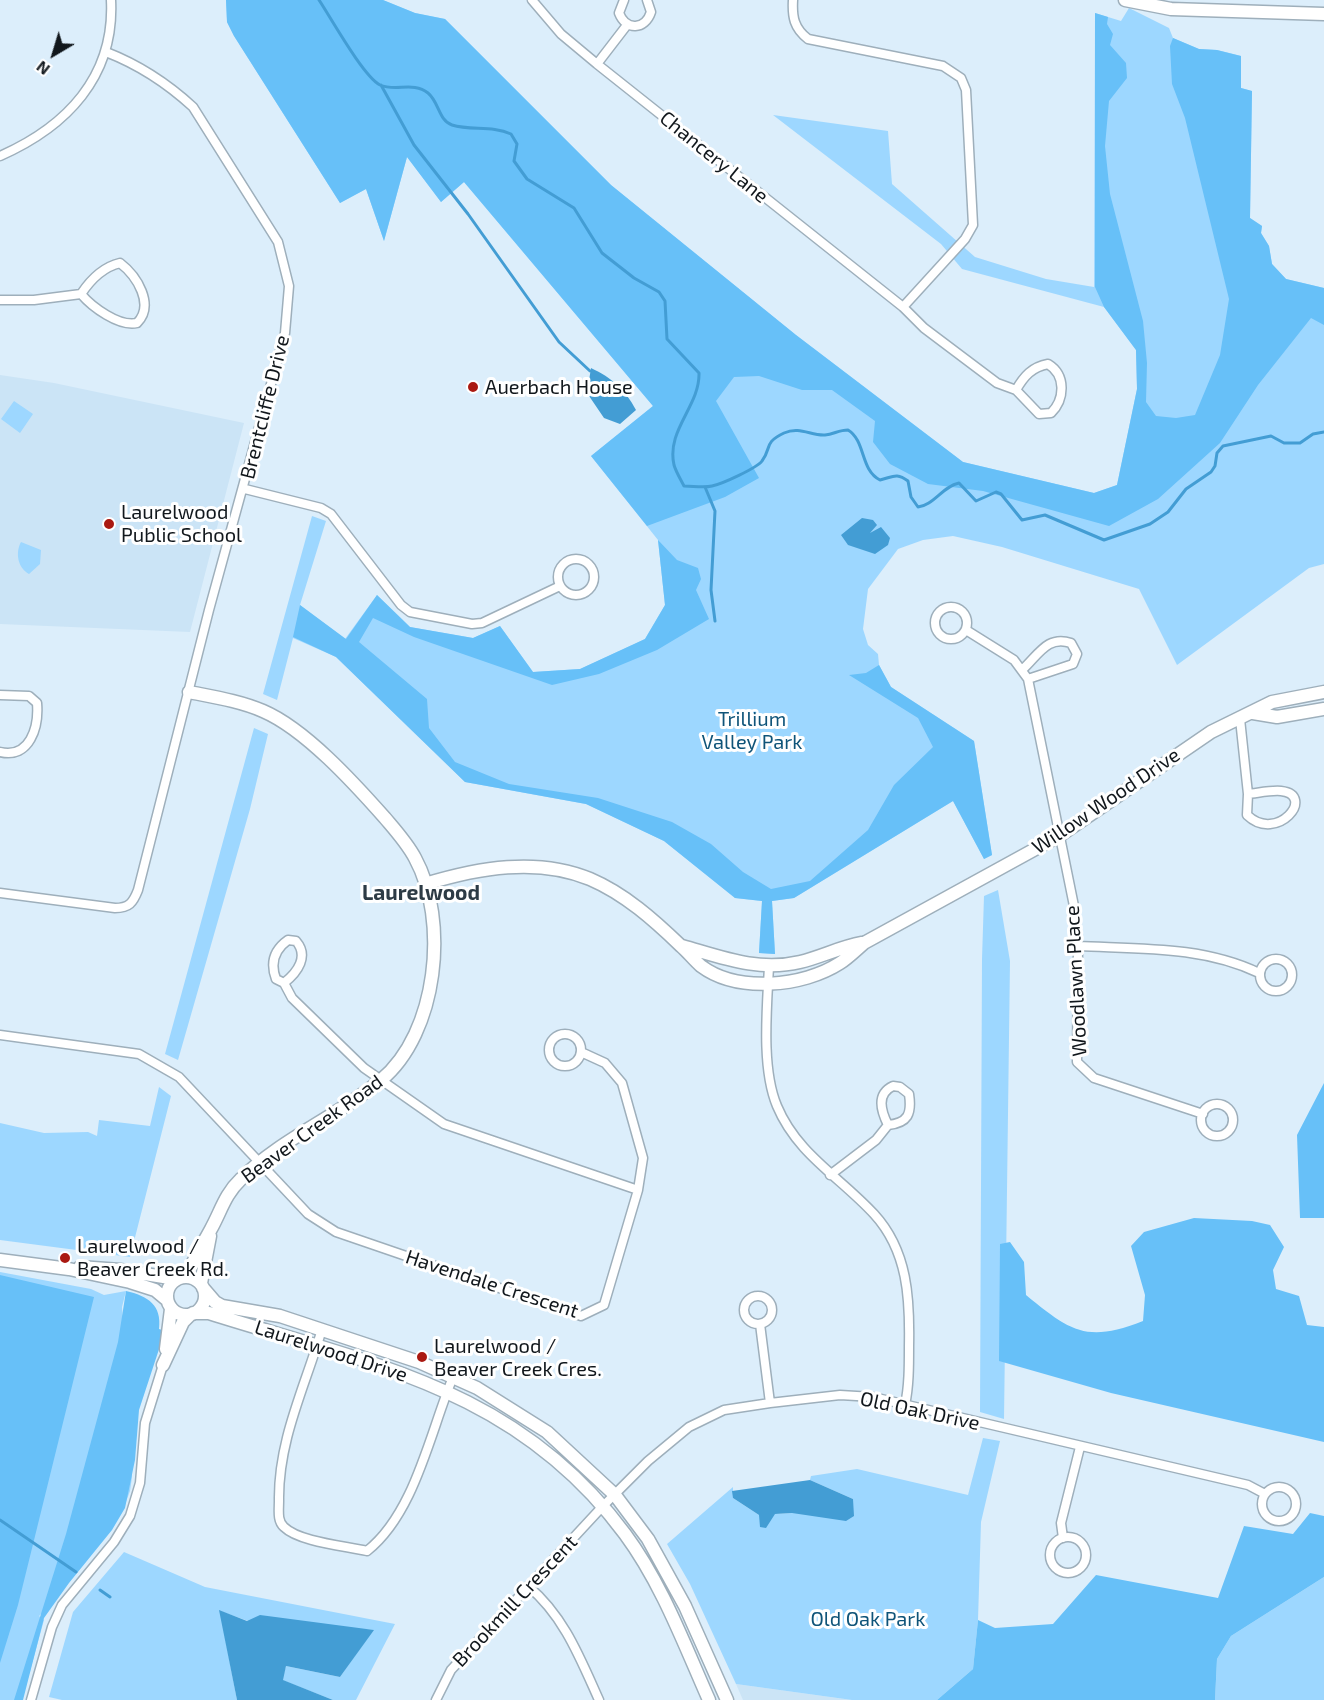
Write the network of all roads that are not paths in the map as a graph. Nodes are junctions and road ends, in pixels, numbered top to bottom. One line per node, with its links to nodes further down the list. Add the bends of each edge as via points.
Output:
1 (111, 0): 9 (street)
2 (532, 0): 10 (street, Chancery Lane, via 561,34)
3 (624, 0): 8 (street, via 620,13)
4 (647, 0): 8 (street, via 651,12 648,20 639,26)
5 (793, 0): 14 (street, via 792,16 808,39 942,66 961,78 966,90 973,225 965,239)
6 (1125, 0): 7 (street, via 1181,10)
7 (1322, 14)
8 (627, 25): 10 (street)
9 (106, 52): 11 (street, via 86,92 62,119 31,143); 16 (street, Brentcliffe Drive, via 176,92 193,107 278,242 289,286 285,333)
10 (597, 64): 14 (street, Chancery Lane)
11 (0, 156)
12 (81, 294): 12 (street, via 90,304 129,325 137,323 145,312 145,298 131,272 120,263 109,266 88,282); 13 (street)
13 (0, 300)
14 (903, 307): 15 (street, Chancery Lane, via 924,328 997,383)
15 (1016, 390): 15 (street, via 1039,414 1051,413 1058,406 1061,378 1056,369 1042,365 1034,368)
16 (245, 489): 17 (street, via 331,514 410,612 482,623); 21 (street, Brentcliffe Drive)
17 (560, 586): 17 (street, via 573,595 586,592 593,583 592,571 580,560 569,561 559,571)
18 (966, 630): 19 (street)
19 (1023, 669): 20 (street); 20 (street, via 1052,641 1071,643 1077,654 1073,664)
20 (1029, 679): 29 (street, Woodlawn Place)
21 (189, 692): 30 (street, Beaver Creek Road, via 266,712 295,729 401,837 416,859); 31 (street, Brentcliffe Drive, via 133,902 125,908 115,908)
22 (1324, 692): 25 (street, Willow Wood Drive, via 1272,702)
23 (0, 695): 27 (street, via 29,696 38,710 28,746 22,752)
24 (1324, 709): 25 (street, via 1277,717)
25 (1253, 713): 26 (street, Willow Wood Drive)
26 (1240, 719): 28 (street); 29 (street, Willow Wood Drive, via 1211,732)
27 (0, 752)
28 (1248, 794): 28 (street, via 1247,815 1254,821 1285,820 1293,814 1296,805 1291,795 1283,791)
29 (1059, 836): 32 (street, Willow Wood Drive); 34 (street, Woodlawn Place)
30 (425, 884): 33 (street, Willow Wood Drive, via 503,867 557,870 614,890); 41 (street, Beaver Creek Road, via 434,918 427,1001 412,1038)
31 (0, 893)
32 (864, 943): 35 (street, Willow Wood Drive, via 843,946 801,962); 38 (street, Willow Wood Drive, via 840,964 813,976)
33 (680, 945): 35 (street, Willow Wood Drive, via 727,960); 38 (street, Willow Wood Drive, via 702,966 730,979)
34 (1078, 946): 36 (street, via 1188,953); 42 (street, Woodlawn Place, via 1077,1062 1094,1078)
35 (768, 966): 38 (street)
36 (1259, 973)
37 (284, 982): 37 (street, via 299,968 302,948 296,941 288,940 274,956 272,969 276,979); 41 (street, via 292,998 364,1068)
38 (768, 983): 45 (street, via 768,1078 776,1105 806,1152)
39 (0, 1035): 44 (street, Havendale Crescent, via 139,1054 154,1061 179,1077)
40 (581, 1052): 46 (street, Havendale Crescent, via 605,1063 622,1083 643,1158)
41 (382, 1080): 44 (street, Beaver Creek Road); 46 (street, via 444,1124)
42 (1203, 1114)
43 (888, 1125): 43 (street, via 907,1120 911,1108 909,1094 900,1087 885,1090 881,1099); 45 (street, via 876,1140)
44 (261, 1162): 46 (street, Havendale Crescent, via 308,1214 336,1232 581,1317 604,1305); 47 (street, Beaver Creek Road, via 227,1194)
45 (830, 1175): 61 (street, via 874,1214 893,1243 907,1280 910,1308)
46 (638, 1190)
47 (211, 1229): 50 (street, Beaver Creek Road, via 190,1269); 51 (street, Beaver Creek Road)
48 (0, 1260): 49 (street)
49 (69, 1269): 50 (street, via 88,1266); 52 (street, via 141,1284 155,1290)
50 (179, 1278): 51 (street, via 192,1277); 52 (street, via 168,1288)
51 (202, 1285): 53 (street, via 205,1300); 55 (street, Laurelwood Drive, via 222,1306 267,1313)
52 (169, 1304): 53 (street, via 180,1314); 57 (street)
53 (192, 1314): 56 (street, Laurelwood Drive, via 208,1313); 57 (street, via 183,1322)
54 (760, 1324): 60 (street)
55 (321, 1329): 56 (street); 58 (street, Laurelwood Drive)
56 (317, 1345): 59 (street, Laurelwood Drive); 59 (street, via 287,1431 279,1480 279,1520 295,1534 367,1551 383,1538 421,1469)
57 (163, 1365): 68 (street, via 145,1422 140,1483 130,1516 114,1542 62,1605)
58 (453, 1377): 59 (street); 64 (street, Laurelwood Drive, via 502,1401 547,1432)
59 (447, 1391): 65 (street, Laurelwood Drive, via 498,1418 543,1449)
60 (770, 1403): 61 (street, Old Oak Drive, via 840,1395 873,1397); 64 (street, Old Oak Drive, via 724,1410 689,1427)
61 (905, 1405): 62 (street, Old Oak Drive)
62 (1080, 1447): 63 (street, Old Oak Drive, via 1248,1485); 66 (street, via 1061,1523)
63 (1265, 1494): 63 (street, Old Oak Drive, via 1263,1508 1268,1517 1279,1521 1293,1514 1296,1505 1291,1491 1280,1487)
64 (615, 1495): 65 (street, Old Oak Drive); 72 (street, Laurelwood Drive, via 667,1570)
65 (602, 1507): 67 (street, Brookmill Crescent); 71 (street, Laurelwood Drive, via 645,1565)
66 (1063, 1538): 66 (street, via 1053,1545 1051,1562 1059,1571 1072,1573 1082,1566 1085,1551 1078,1541)
67 (528, 1586): 69 (street, Brookmill Crescent, via 451,1670); 70 (street, via 570,1634)
68 (31, 1700)
69 (436, 1700)
70 (599, 1700)
71 (709, 1700)
72 (727, 1700)

